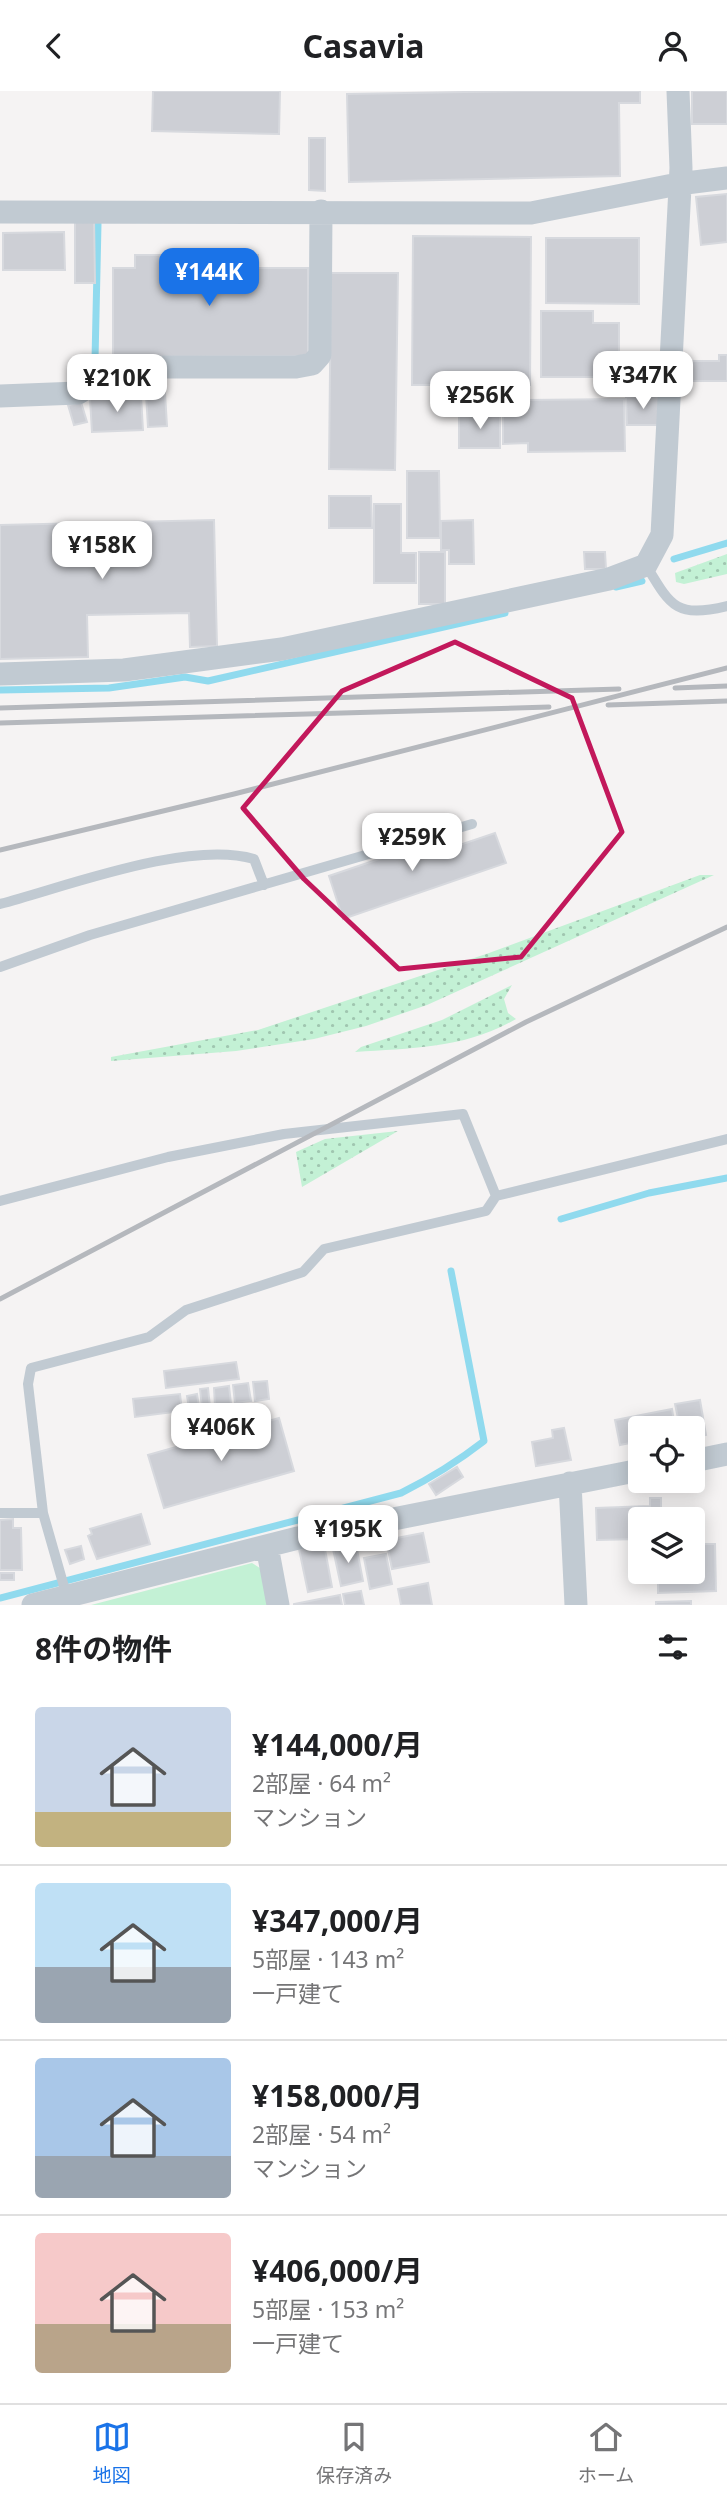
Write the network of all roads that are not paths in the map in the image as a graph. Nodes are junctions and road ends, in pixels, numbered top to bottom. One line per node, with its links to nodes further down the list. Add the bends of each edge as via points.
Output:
1 (678, 91): 3 (street)
2 (727, 178): 3 (street)
3 (678, 184): 4 (street, via 531,213); 7 (street, via 662,535)
4 (321, 211): 5 (street); 6 (street, via 320,355 312,364 131,367 78,393)
5 (0, 212)
6 (0, 396)
7 (646, 565): 8 (lane, via 675,605 696,613); 9 (street, via 609,579 282,649 124,670)
8 (727, 606)
9 (0, 674)
10 (472, 824): 11 (lane)
11 (262, 879): 12 (lane, via 254,859 234,853 200,855); 13 (lane)
12 (0, 904)
13 (0, 967)
14 (727, 1139): 15 (lane)
15 (496, 1196): 16 (lane, via 463,1114 284,1134 168,1157); 22 (lane, via 486,1210 324,1249 303,1272 186,1310 149,1337 31,1367 27,1384)
16 (0, 1201)
17 (727, 1454): 18 (street)
18 (705, 1459)
19 (628, 1472): 20 (street)
20 (570, 1483): 23 (street); 27 (street)
21 (0, 1513): 22 (lane)
22 (43, 1513): 24 (lane)
23 (267, 1546): 24 (street); 26 (street)
24 (67, 1596): 25 (street)
25 (33, 1605)
26 (278, 1605)
27 (576, 1605)

